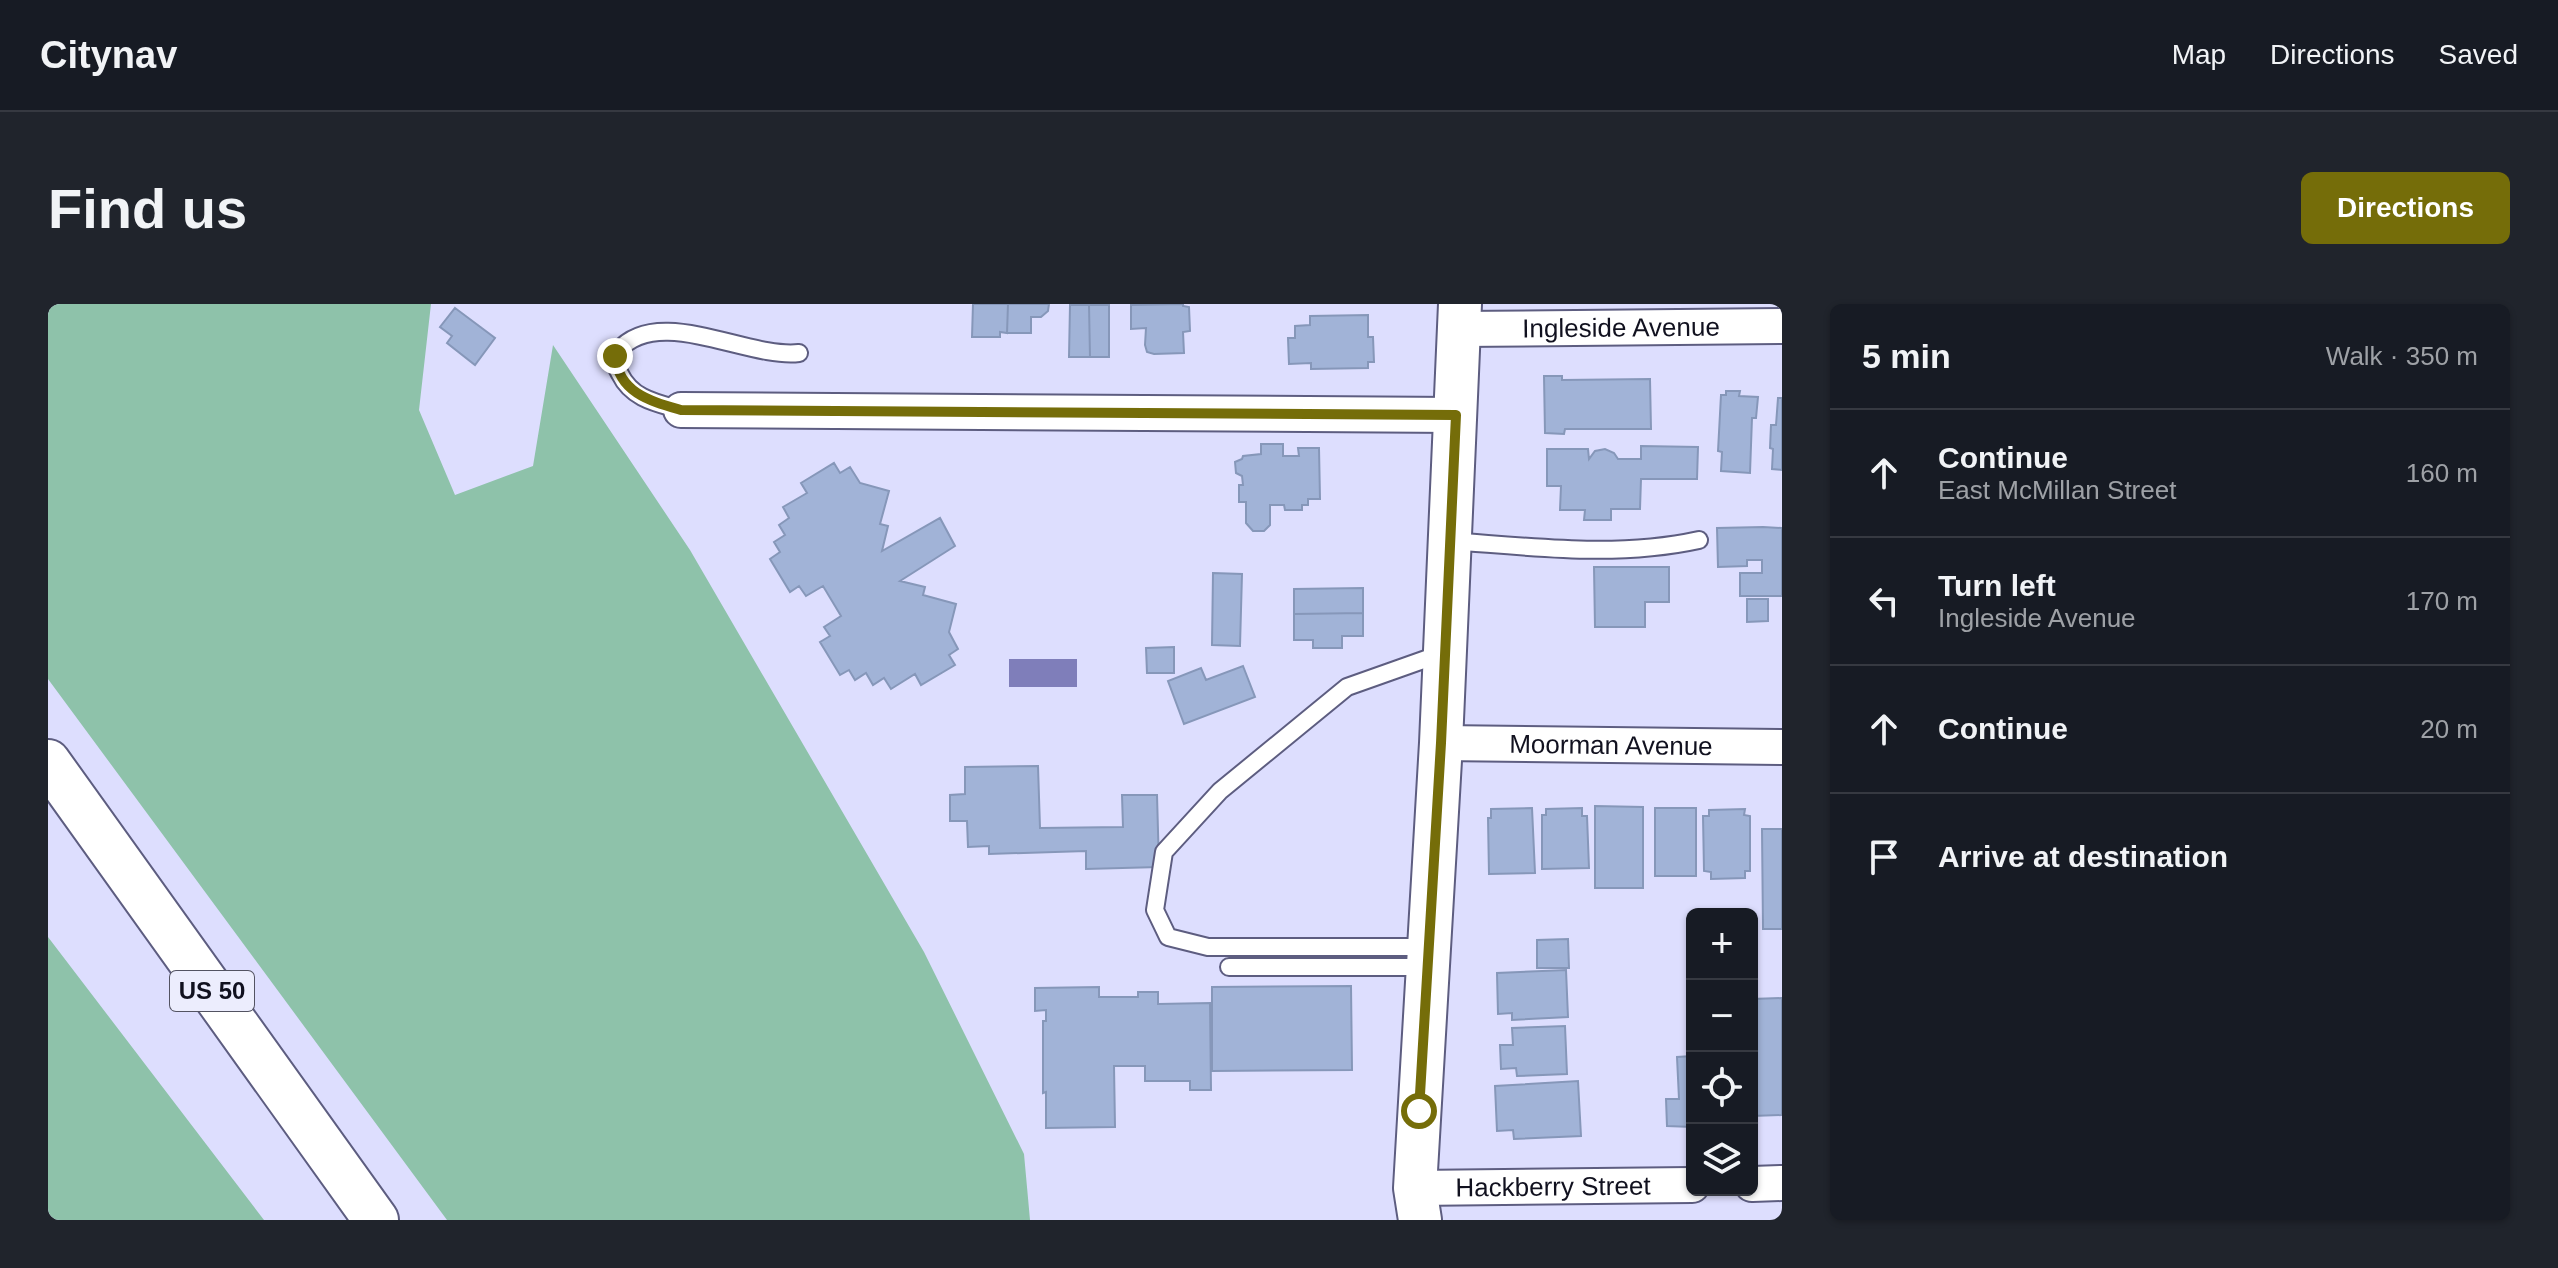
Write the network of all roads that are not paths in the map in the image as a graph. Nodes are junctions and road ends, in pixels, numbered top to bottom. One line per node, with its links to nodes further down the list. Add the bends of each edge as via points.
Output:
1 (1460, 317): 2 (street, Ingleside Avenue); 5 (street)
2 (1782, 326)
3 (799, 353): 4 (lane, via 770,352 694,329 669,327 639,334 620,348 616,368 624,383 650,401)
4 (681, 410): 5 (street)
5 (1456, 415): 7 (street)
6 (1699, 540): 7 (lane, via 1615,550)
7 (1450, 541): 8 (street)
8 (1445, 652): 9 (street); 12 (lane, via 1347,687 1220,791 1164,852 1155,910 1168,937 1208,947)
9 (1441, 743): 10 (street, Moorman Avenue); 12 (street)
10 (1782, 747)
11 (48, 762): 18 (highway, US 50)
12 (1427, 957): 13 (lane); 17 (street)
13 (1229, 967)
14 (1782, 1183): 15 (street)
15 (1758, 1184)
16 (1686, 1185): 17 (street, Hackberry Street)
17 (1418, 1204)
18 (376, 1220)

